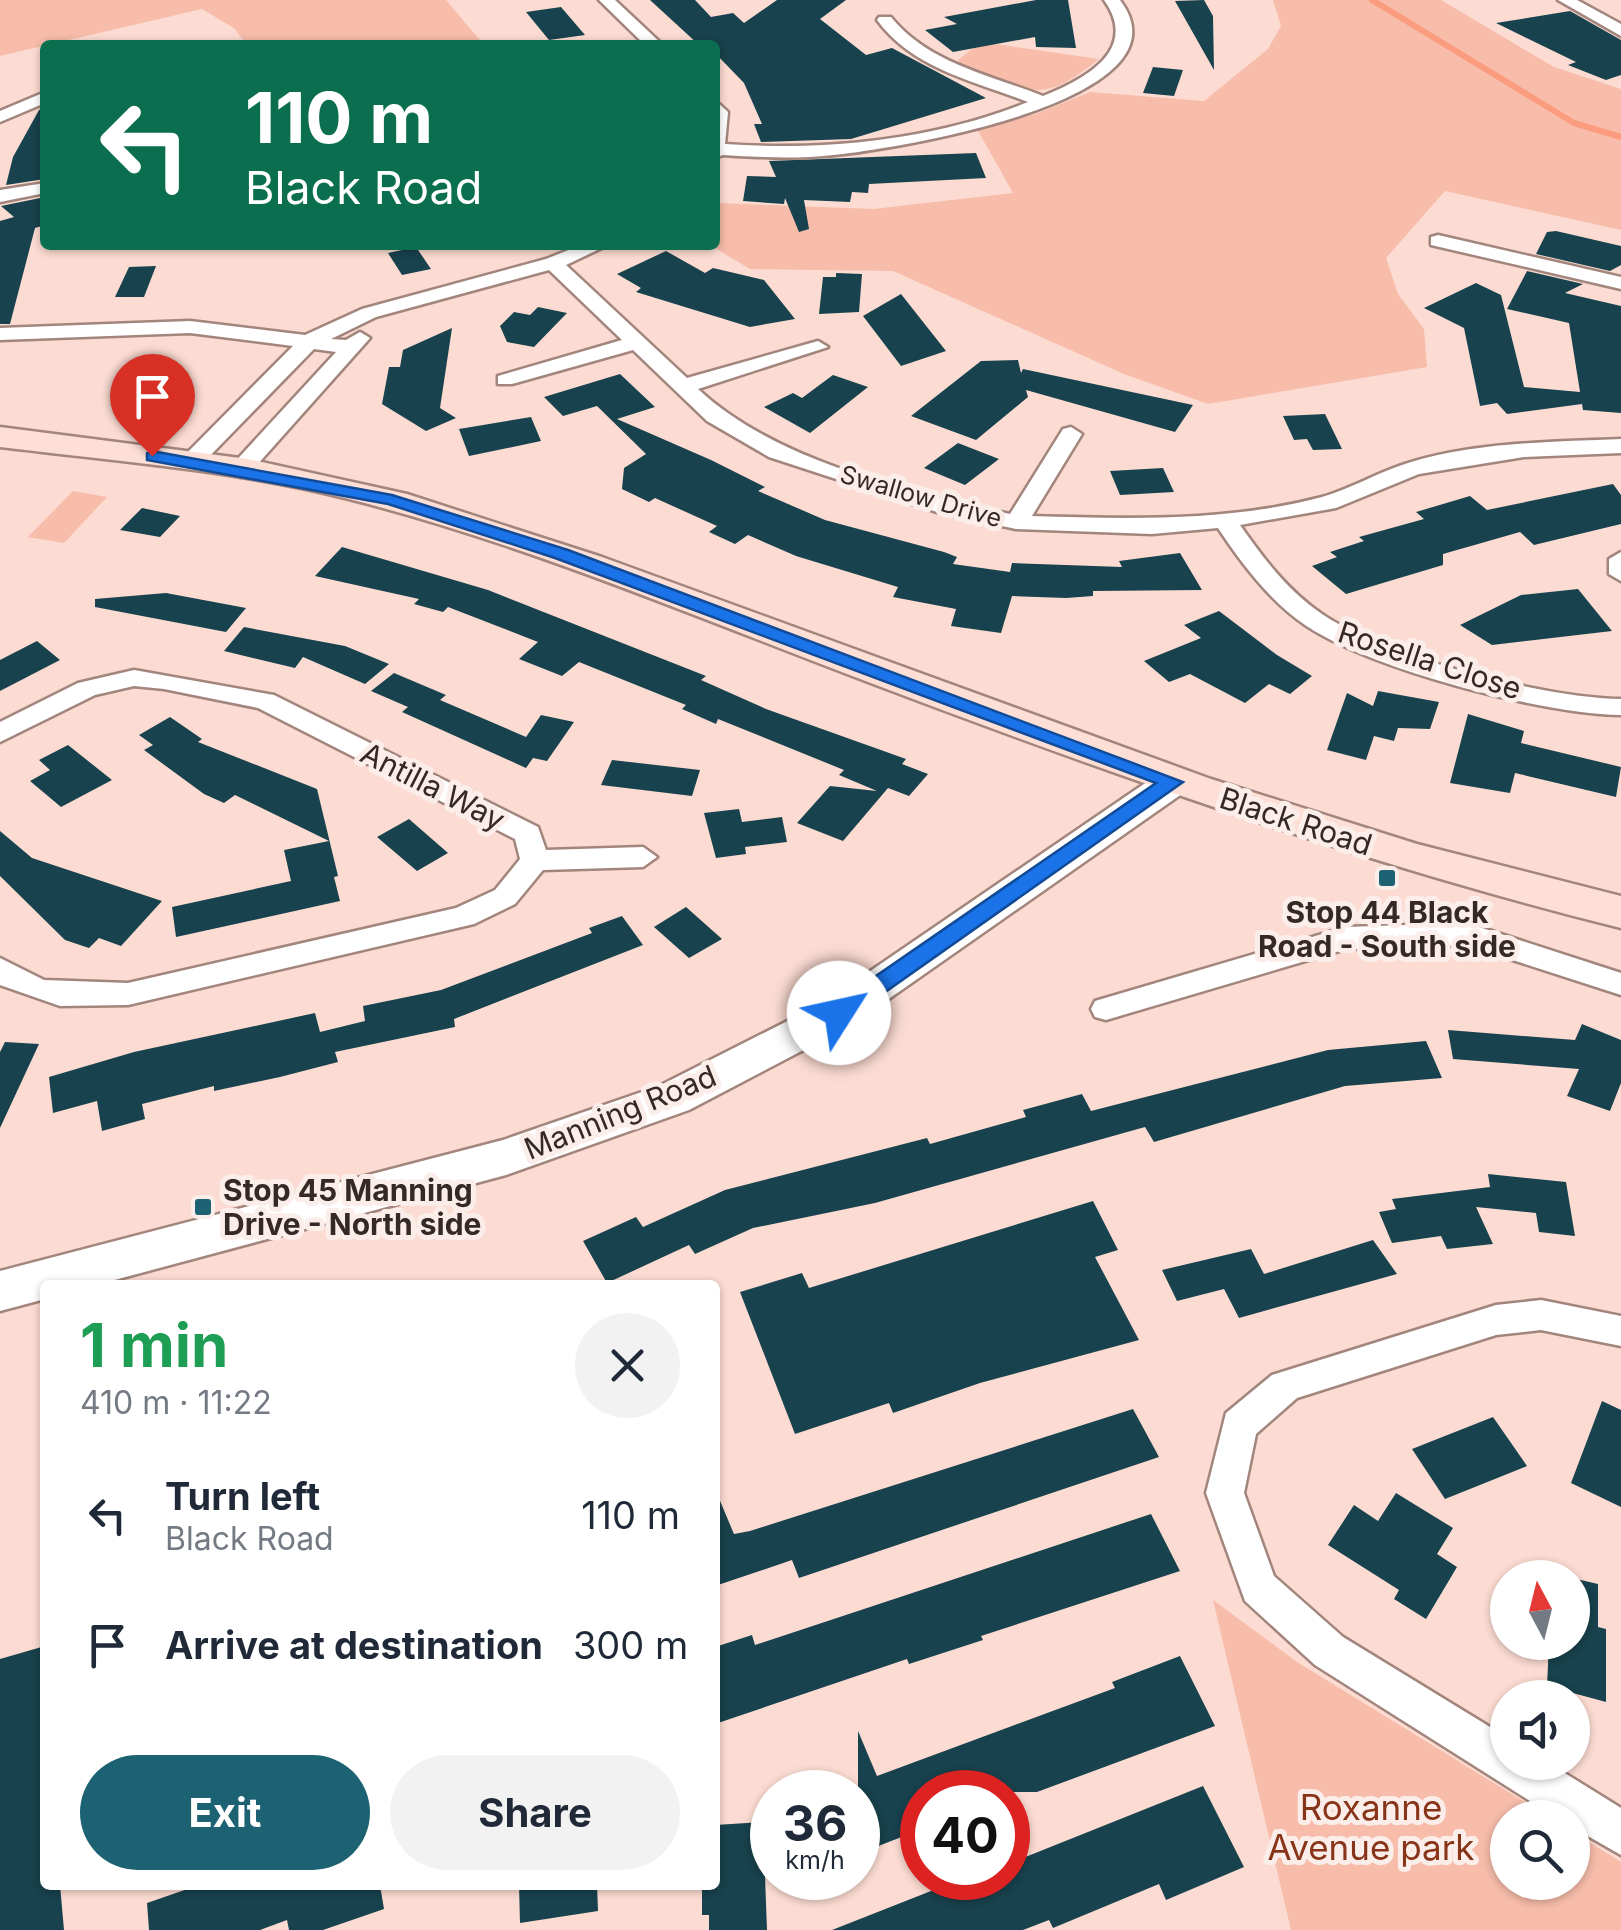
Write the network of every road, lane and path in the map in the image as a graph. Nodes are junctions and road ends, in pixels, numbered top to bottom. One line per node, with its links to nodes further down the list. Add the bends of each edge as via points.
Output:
1 (607, 0): 6 (street)
2 (1112, 0): 8 (street, via 1124,16 1122,47 1092,79)
3 (1566, 0): 5 (street)
4 (884, 20): 8 (street, via 914,50)
5 (1621, 31)
6 (649, 40)
7 (40, 98): 9 (street)
8 (1045, 102): 10 (street, via 878,145)
9 (0, 117)
10 (720, 151)
11 (40, 189): 12 (street)
12 (0, 196)
13 (1438, 241): 16 (street)
14 (586, 250): 15 (street)
15 (553, 263): 17 (street); 20 (street, Swallow Drive)
16 (1621, 283)
17 (436, 295): 19 (street, via 370,312); 21 (street, via 385,318)
18 (0, 334): 19 (street, via 190,327)
19 (310, 341): 21 (street); 29 (street)
20 (637, 342): 23 (street); 24 (street, Swallow Drive)
21 (348, 346): 31 (street)
22 (818, 347): 24 (street)
23 (505, 380)
24 (684, 386): 33 (street, Swallow Drive, via 715,416 777,452 944,507)
25 (1621, 430): 30 (street, Swallow Drive, via 1497,438 1422,457)
26 (1071, 434): 33 (street)
27 (0, 437): 29 (main road, Black Road)
28 (1621, 446): 30 (street, Swallow Drive, via 1524,450)
29 (190, 462): 31 (main road, Black Road)
30 (1414, 468): 32 (street, Swallow Drive, via 1328,503)
31 (240, 470): 38 (main road, Black Road, via 392,500 561,554)
32 (1225, 520): 33 (street, Swallow Drive, via 1152,527); 36 (street, Rosella Close, via 1266,580 1332,631 1570,704)
33 (1016, 522)
34 (1621, 559): 35 (street)
35 (1621, 574)
36 (1621, 707)
37 (0, 733): 40 (street, Antilla Way, via 87,689 134,678 264,701 528,834)
38 (1173, 782): 41 (main road, Black Road, via 1491,882); 45 (street, Manning Road, via 839,1013 674,1098 506,1158)
39 (644, 857): 40 (street)
40 (535, 860): 42 (street, via 504,897 464,917 128,994 84,998 15,984)
41 (1621, 912)
42 (0, 969)
43 (1621, 984): 44 (street, via 1466,934 1346,938)
44 (1106, 1010)
45 (45, 1280)
46 (40, 1281): 47 (street, Manning Road)
47 (0, 1292)
48 (1621, 1331): 49 (street, via 1541,1316 1496,1320 1285,1386 1239,1426 1225,1493 1259,1588 1328,1651)
49 (1621, 1833)

